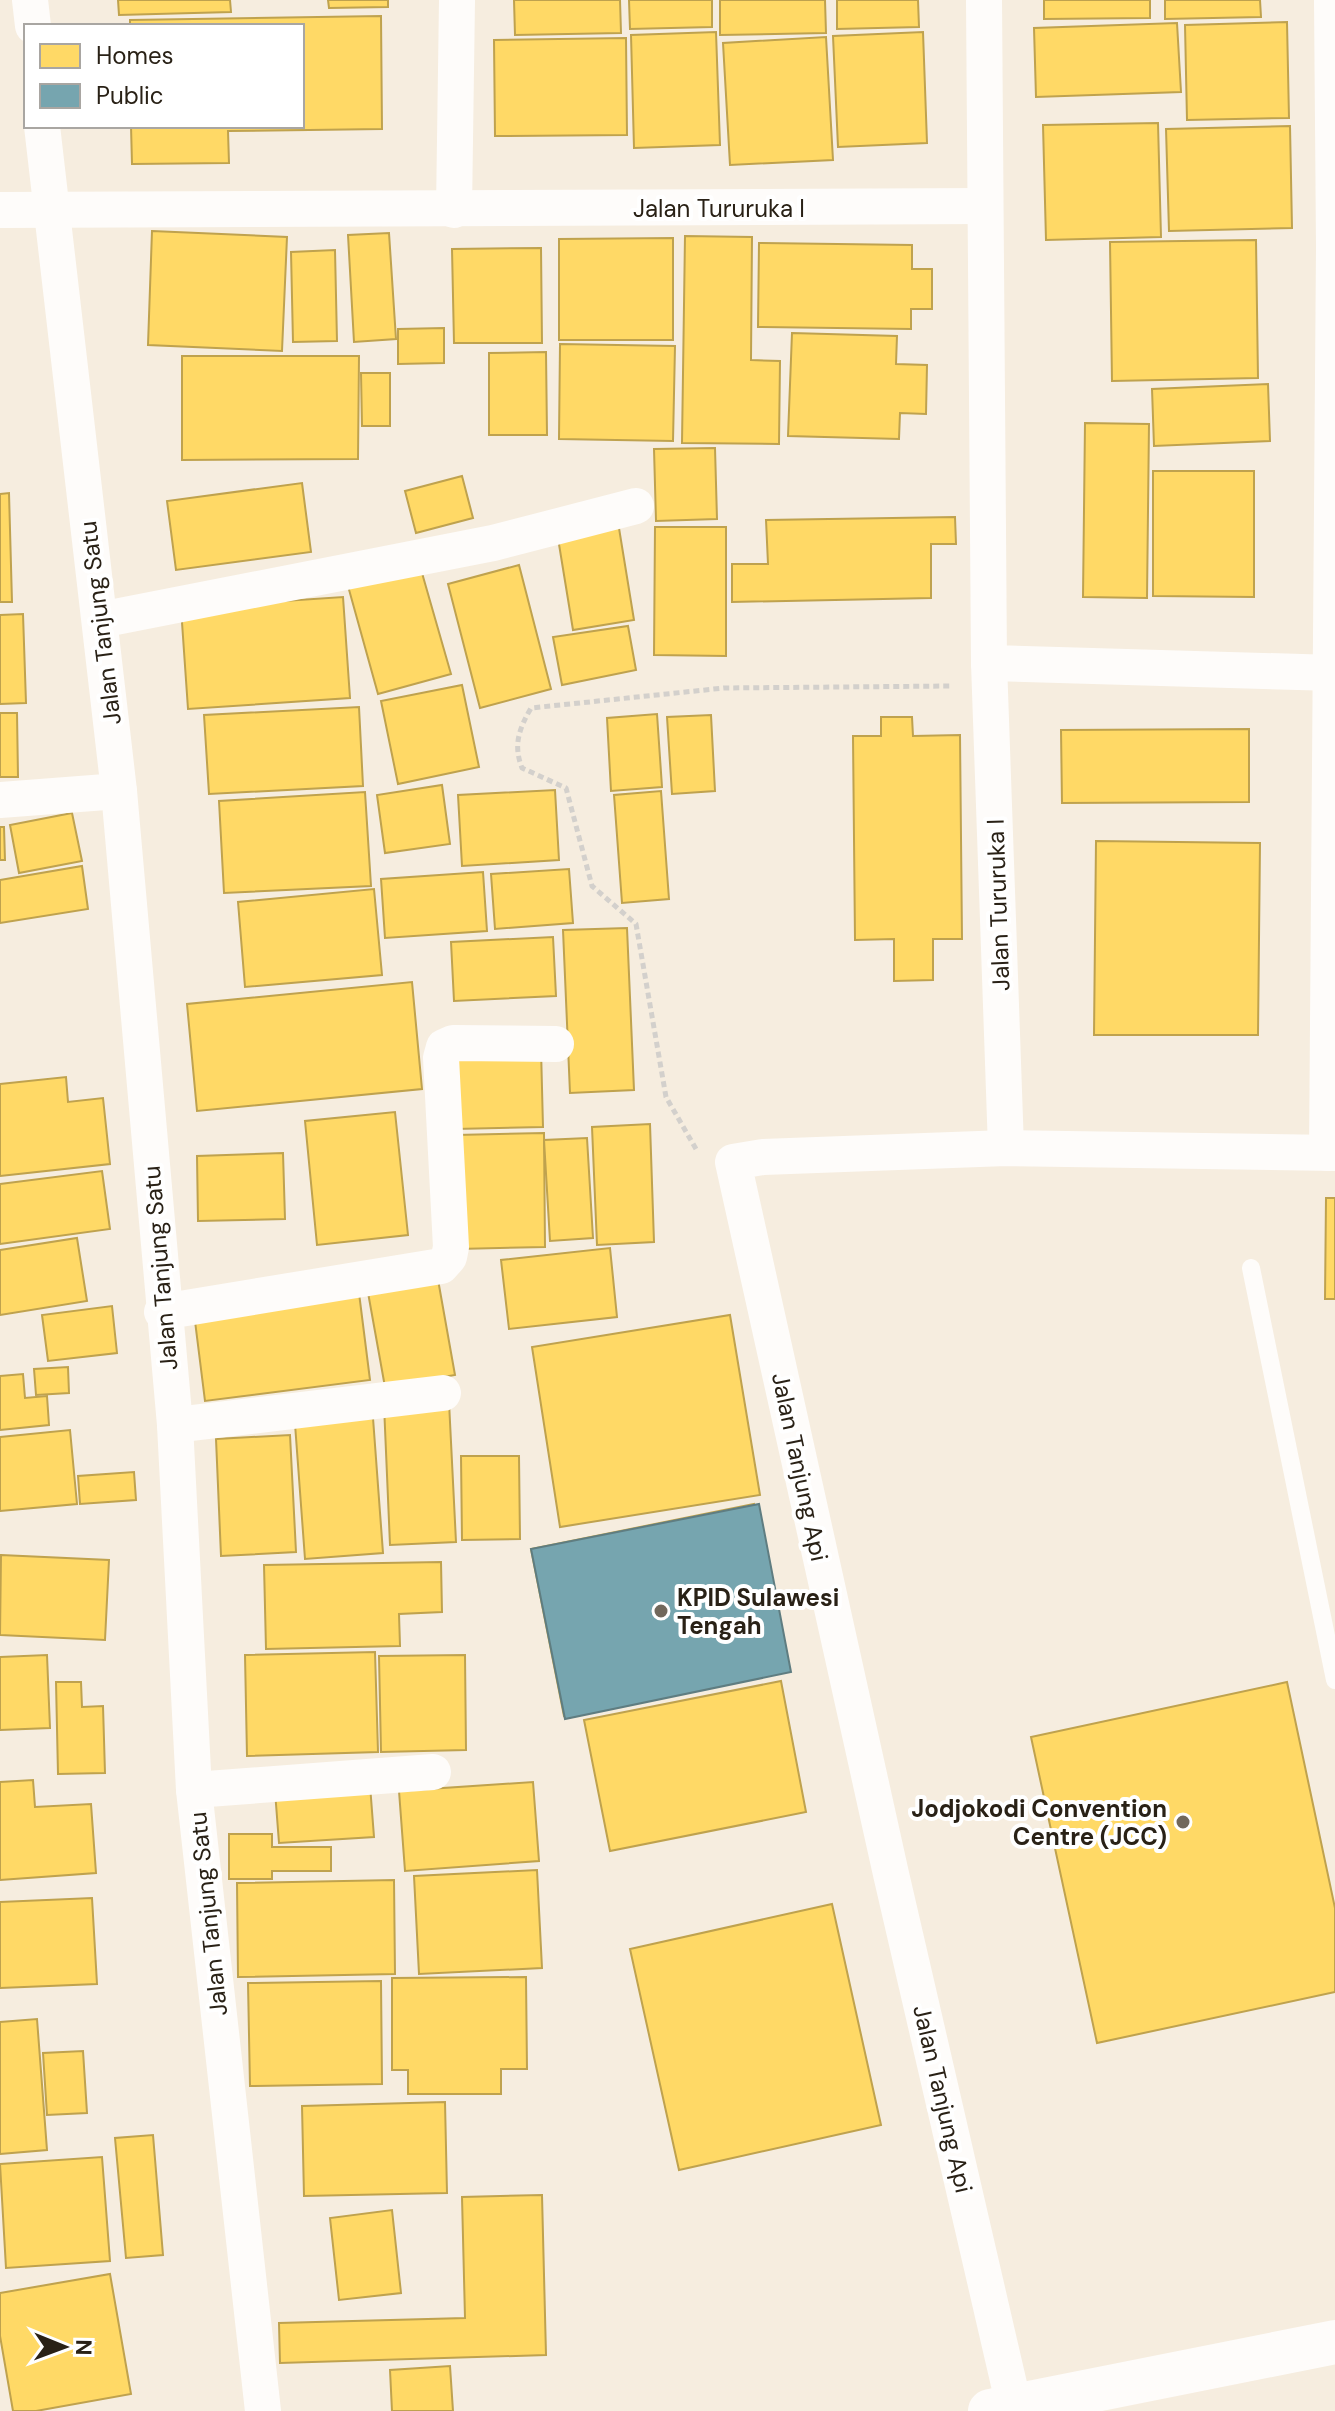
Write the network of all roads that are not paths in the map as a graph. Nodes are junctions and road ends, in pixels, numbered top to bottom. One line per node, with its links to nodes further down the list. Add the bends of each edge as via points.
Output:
1 (30, 0): 5 (street)
2 (457, 0): 11 (street)
3 (984, 0): 8 (street, Jalan Tururuka I)
4 (1332, 0): 6 (street)
5 (33, 24)
6 (1334, 40): 14 (street)
7 (42, 128): 10 (street, Jalan Tanjung Satu)
8 (984, 206): 11 (street, Jalan Tururuka I); 15 (street, Jalan Tururuka I)
9 (0, 210): 10 (street, Jalan Tururuka I)
10 (51, 210): 11 (street, Jalan Tururuka I); 13 (street, Jalan Tanjung Satu)
11 (454, 210)
12 (636, 506): 13 (street, via 493,543)
13 (100, 620): 16 (street, Jalan Tanjung Satu)
14 (1333, 673): 15 (street); 20 (street)
15 (990, 674): 19 (street, Jalan Tururuka I)
16 (119, 791): 17 (street); 22 (street, Jalan Tanjung Satu)
17 (0, 800)
18 (556, 1044): 22 (street, via 444,1047 451,1247 441,1266)
19 (1006, 1148): 20 (street); 29 (street, Jalan Tanjung Api, via 733,1162)
20 (1331, 1153)
21 (1251, 1268): 25 (lane)
22 (162, 1312): 24 (street, Jalan Tanjung Satu)
23 (443, 1393): 24 (street)
24 (175, 1425): 27 (street, Jalan Tanjung Satu)
25 (1335, 1680)
26 (433, 1772): 27 (street)
27 (194, 1790): 30 (street, Jalan Tanjung Satu)
28 (1335, 2342): 29 (main road)
29 (1002, 2408)
30 (263, 2411)

